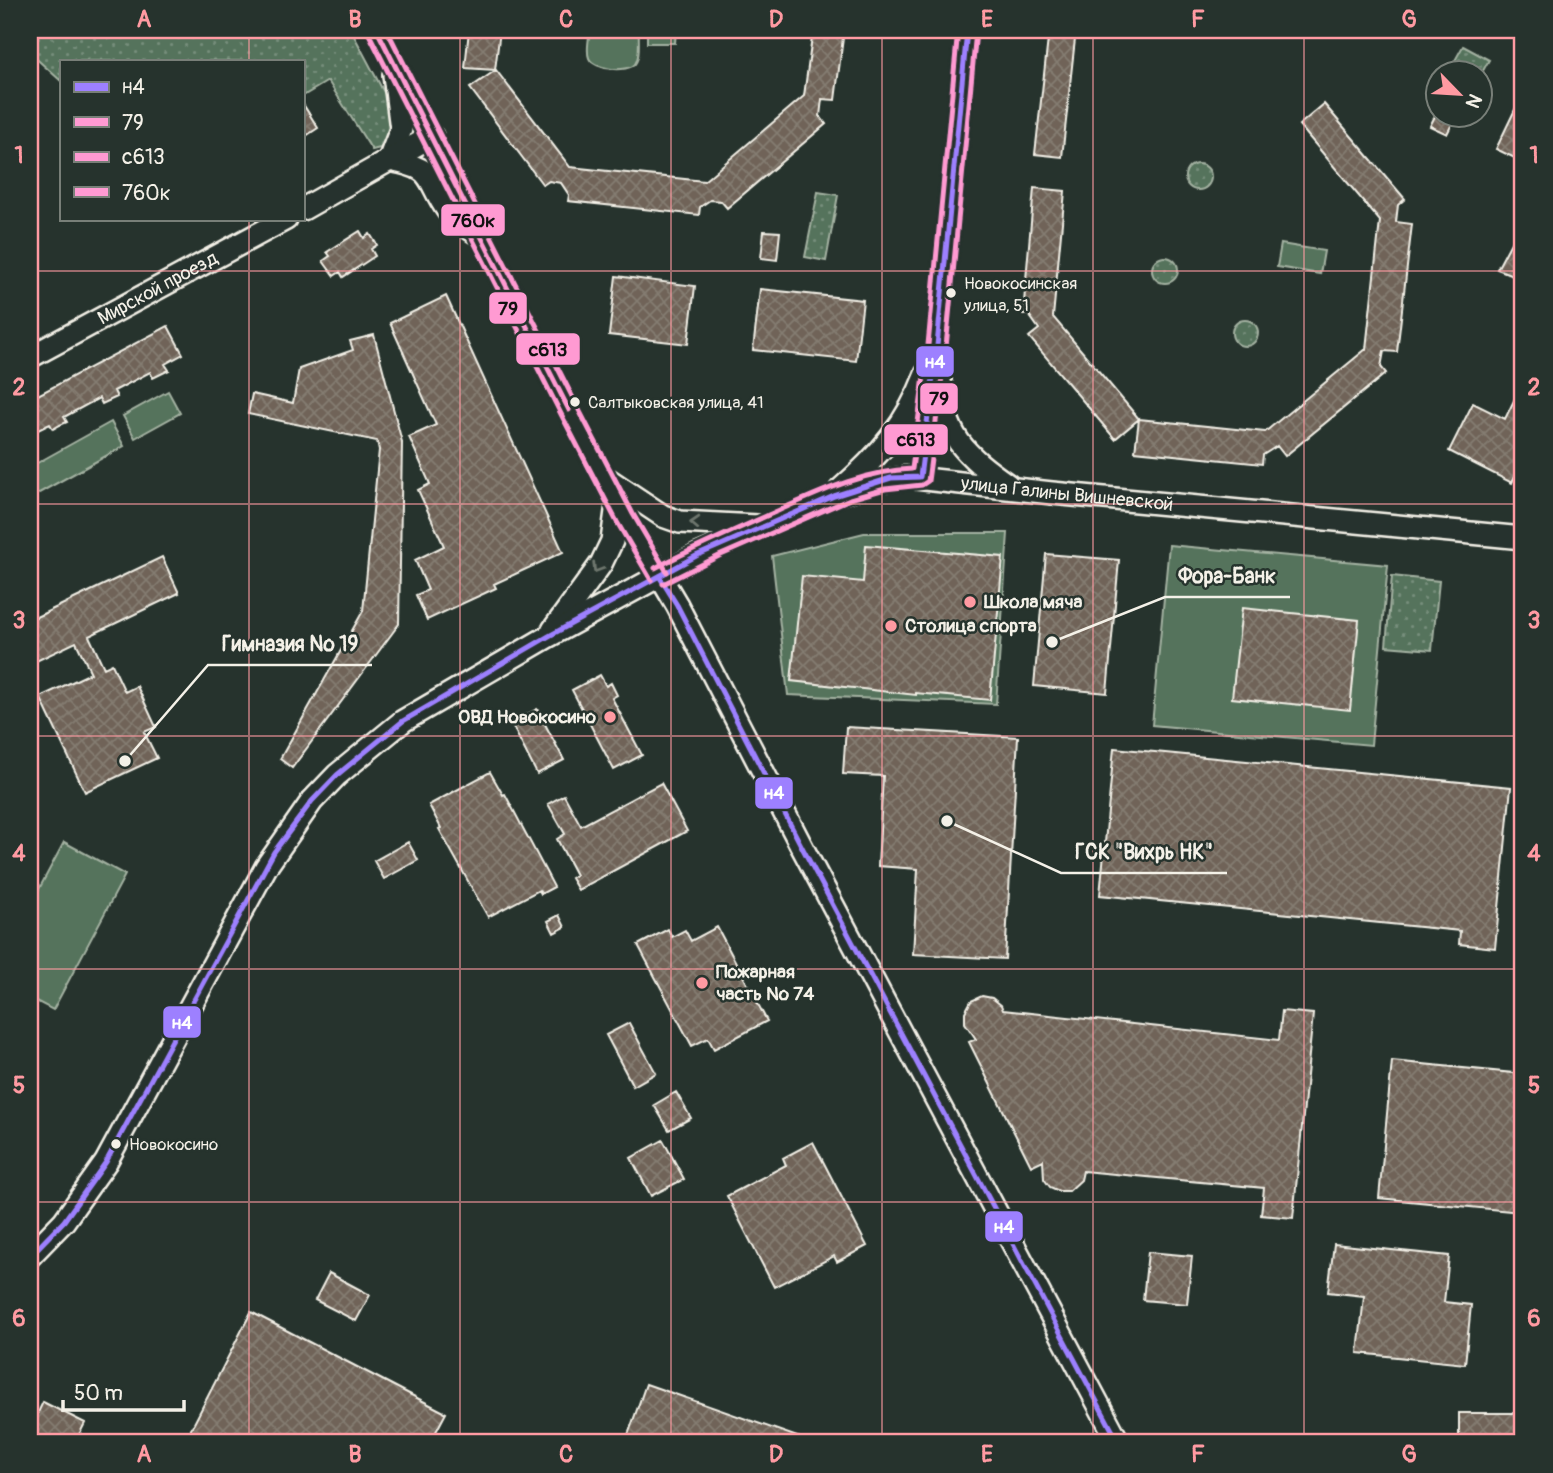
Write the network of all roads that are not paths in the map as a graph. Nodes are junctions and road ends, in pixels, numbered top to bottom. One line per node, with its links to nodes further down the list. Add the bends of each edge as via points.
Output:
1 (377, 30): 3 (street)
2 (967, 30): 9 (street)
3 (392, 59): 4 (street); 5 (street, via 401,130)
4 (432, 136): 5 (street); 8 (street)
5 (389, 160): 6 (street); 8 (street, via 427,172 450,214)
6 (304, 208)
7 (284, 220): 10 (street, Мирской проезд)
8 (482, 237): 11 (street)
9 (937, 346): 12 (street); 13 (street, via 941,397 958,443); 14 (street, via 904,420 870,464)
10 (30, 357)
11 (602, 475): 15 (street); 16 (street, one-way to 11, via 680,522 648,507)
12 (920, 477): 13 (street, улица Галины Вишневской); 14 (street, улица Галины Вишневской, via 891,478)
13 (1012, 488): 17 (street, улица Галины Вишневской)
14 (834, 496): 16 (street, улица Галины Вишневской)
15 (617, 504): 18 (street); 19 (street, one-way to 19, via 612,541 601,564)
16 (763, 527): 18 (street, улица Галины Вишневской)
17 (1523, 538)
18 (659, 576): 19 (street, улица Галины Вишневской); 21 (street)
19 (549, 636): 20 (street, улица Галины Вишневской, via 403,721 312,801 274,852 106,1162 64,1221)
20 (30, 1256)
21 (1119, 1443)

